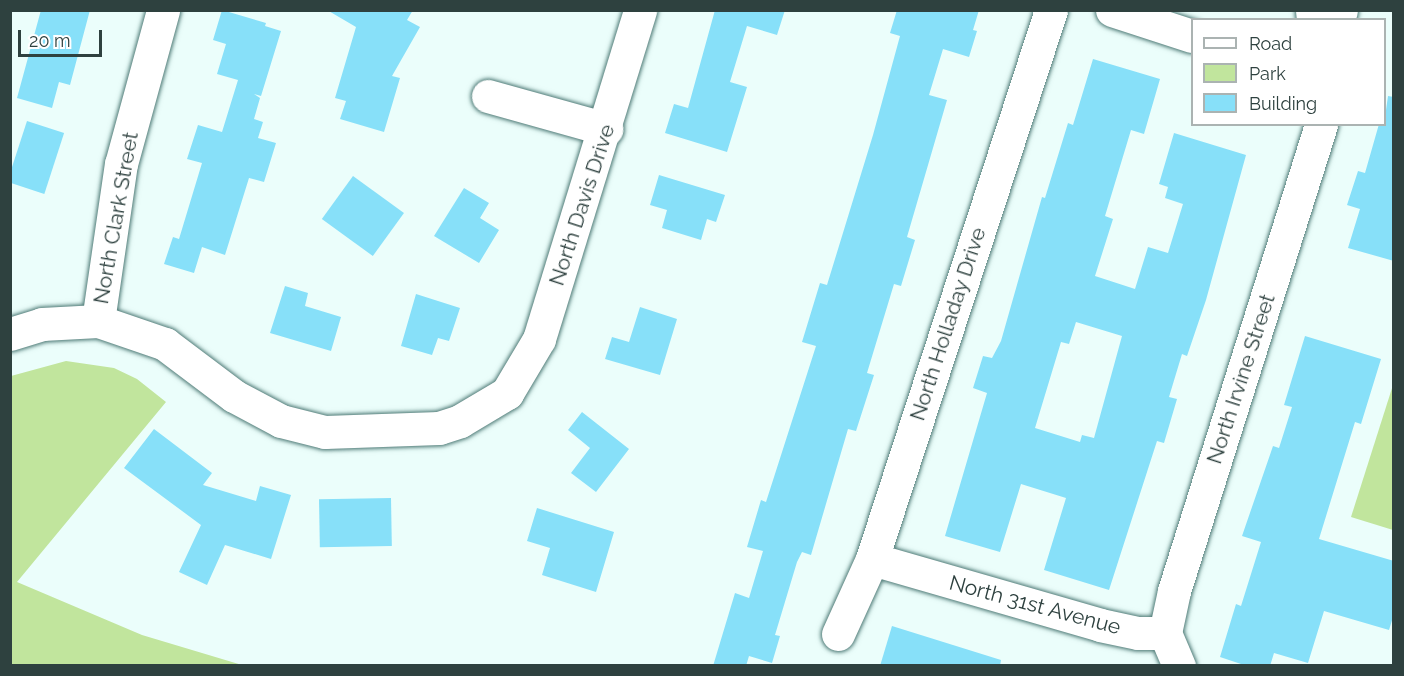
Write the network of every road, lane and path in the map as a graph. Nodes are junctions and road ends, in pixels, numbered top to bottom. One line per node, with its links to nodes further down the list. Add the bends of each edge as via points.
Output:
1 (163, 10): 9 (street, North Clark Street, via 121,164)
2 (640, 10): 8 (street, North Davis Drive)
3 (1051, 10): 11 (street, North Holladay Drive)
4 (1112, 10): 5 (street)
5 (1191, 36)
6 (488, 96): 8 (street)
7 (1320, 126): 12 (street, North Irvine Street, via 1174,591)
8 (606, 129): 9 (street, North Davis Drive, via 539,339 507,393 460,421 439,428 325,432 280,421 234,396 165,344)
9 (98, 321): 10 (street, via 42,324)
10 (10, 334)
11 (872, 560): 12 (street, North 31st Avenue, via 1100,625 1138,633); 13 (street, North Holladay Drive)
12 (1165, 633): 14 (street)
13 (838, 634)
14 (1179, 666)

